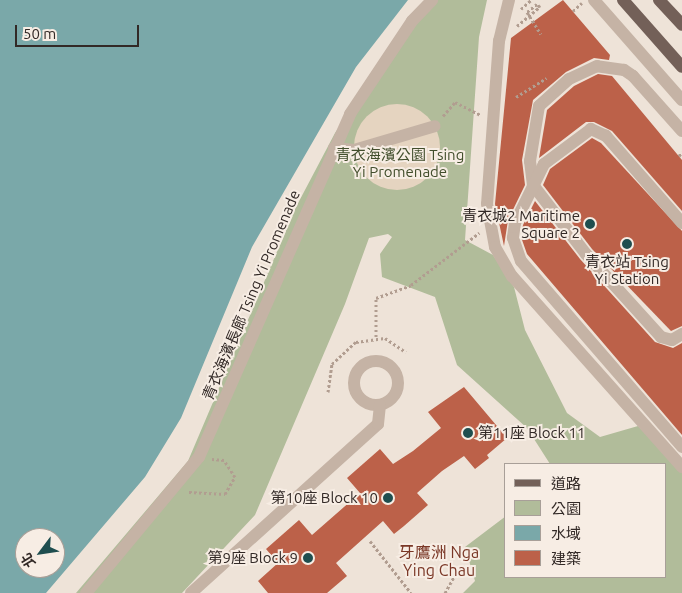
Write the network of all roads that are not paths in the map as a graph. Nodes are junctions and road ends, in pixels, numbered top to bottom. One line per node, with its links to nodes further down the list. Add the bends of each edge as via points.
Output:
1 (432, 0): 11 (street, 青衣海濱長廊 Tsing Yi Promenade, via 412,21 350,114)
2 (509, 0): 17 (street, via 499,41 487,204 495,247 512,276)
3 (594, 0): 8 (street)
4 (623, 0): 7 (main road)
5 (659, 0): 6 (main road)
6 (682, 25)
7 (682, 67)
8 (682, 100)
9 (435, 126): 11 (street, via 354,150)
10 (682, 131): 12 (street, via 633,76 606,66 569,79 539,106 530,148)
11 (334, 148): 18 (street, 青衣海濱長廊 Tsing Yi Promenade, via 199,457)
12 (534, 185): 13 (street, via 544,164 584,130 599,130); 14 (street, via 554,216 654,331 672,340); 16 (street, via 519,214 513,238 521,261)
13 (682, 223)
14 (682, 334)
15 (380, 405): 19 (street, via 378,424)
16 (682, 446)
17 (682, 467)
18 (86, 593)
19 (191, 593)

